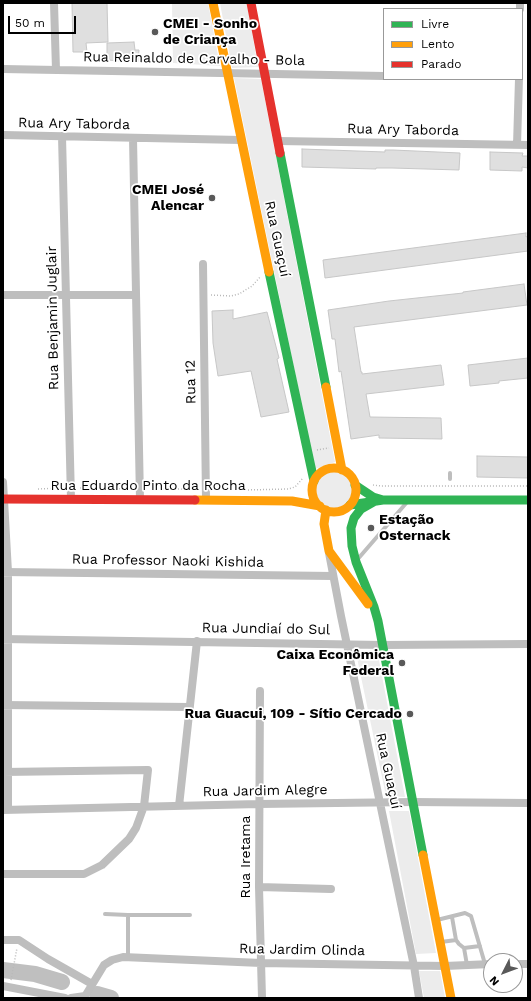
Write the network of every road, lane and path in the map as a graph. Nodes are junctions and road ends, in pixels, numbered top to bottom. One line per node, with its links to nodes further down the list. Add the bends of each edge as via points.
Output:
1 (54, 3): 5 (street)
2 (213, 3): 6 (main road, Rua Guaçuí)
3 (251, 3): 7 (main road, Rua Guaçuí)
4 (3, 69): 5 (street, Rua Reinaldo de Carvalho - Bola)
5 (56, 70): 6 (street, Rua Reinaldo de Carvalho - Bola)
6 (227, 73): 7 (street, Rua Reinaldo de Carvalho - Bola); 13 (main road, Rua Guaçuí)
7 (265, 74): 8 (street, Rua Reinaldo de Carvalho - Bola); 14 (main road, Rua Guaçuí)
8 (383, 76)
9 (519, 80): 15 (street)
10 (3, 135): 11 (street, Rua Ary Taborda)
11 (62, 136): 12 (street, Rua Ary Taborda); 20 (street, Rua Benjamin Juglair)
12 (133, 138): 13 (street, Rua Ary Taborda); 21 (street)
13 (241, 140): 18 (main road, Rua Guaçuí)
14 (278, 140): 15 (street, Rua Ary Taborda); 25 (main road, Rua Guaçuí)
15 (517, 145): 16 (street, Rua Ary Taborda)
16 (528, 145)
17 (203, 264): 22 (street, Rua 12)
18 (268, 268): 22 (path, via 252,286 239,294); 30 (main road, Rua Guaçuí)
19 (3, 295): 20 (street)
20 (66, 295): 21 (street); 40 (street, Rua Benjamin Juglair)
21 (136, 295): 41 (street)
22 (203, 295): 42 (street, Rua 12)
23 (332, 447): 24 (path)
24 (313, 451)
25 (342, 470): 30 (main road, via 329,469 318,476); 32 (main road, via 353,478)
26 (304, 472): 38 (path, via 303,478 295,487)
27 (450, 473): 28 (lane)
28 (450, 479)
29 (3, 482): 39 (street)
30 (314, 483): 43 (main road); 48 (main road, via 314,497)
31 (371, 484): 33 (path)
32 (355, 485): 46 (main road); 47 (main road, via 354,499)
33 (528, 486)
34 (76, 488): 35 (path)
35 (131, 488)
36 (199, 489): 37 (path)
37 (149, 490)
38 (240, 490)
39 (3, 499): 40 (main road, Rua Eduardo Pinto da Rocha); 52 (street)
40 (71, 499): 41 (main road, Rua Eduardo Pinto da Rocha)
41 (140, 500): 42 (main road, Rua Eduardo Pinto da Rocha)
42 (206, 500): 43 (main road, Rua Eduardo Pinto da Rocha)
43 (292, 500): 48 (main road, Rua Eduardo Pinto da Rocha)
44 (409, 500): 45 (main road); 46 (main road); 51 (lane)
45 (528, 500)
46 (379, 501): 47 (main road); 49 (main road, via 361,509)
47 (347, 507): 48 (main road, via 338,511); 49 (main road)
48 (323, 508): 50 (main road, Rua Guaçuí)
49 (352, 523): 51 (main road, Rua Guaçuí, via 352,546)
50 (329, 551): 51 (main road, via 342,563); 53 (street, Rua Guaçuí); 54 (main road, Rua Guaçuí)
51 (356, 562): 54 (main road, Rua Guaçuí)
52 (5, 572): 53 (street, Rua Professor Naoki Kishida); 55 (street)
53 (333, 576): 57 (street, Rua Guaçuí)
54 (377, 615): 59 (main road, Rua Guaçuí)
55 (6, 639): 56 (street, Rua Jundiaí do Sul); 61 (street)
56 (197, 642): 57 (street, Rua Jundiaí do Sul); 62 (street)
57 (347, 643): 59 (street, Rua Jundiaí do Sul); 65 (street, Rua Guaçuí)
58 (528, 644): 59 (street, Rua Jundiaí do Sul)
59 (383, 645): 64 (main road, Rua Guaçuí)
60 (260, 691): 66 (street, Rua Iretama)
61 (6, 706): 62 (street); 63 (street)
62 (189, 707): 69 (street)
63 (6, 772): 68 (street, via 148,770); 70 (street)
64 (413, 802): 65 (street, Rua Jardim Alegre); 67 (street, Rua Jardim Alegre); 78 (main road, Rua Guaçuí)
65 (380, 803): 66 (street, Rua Jardim Alegre); 90 (street, Rua Guaçuí)
66 (259, 804): 69 (street, Rua Jardim Alegre); 72 (street, Rua Iretama)
67 (528, 804)
68 (144, 806): 69 (street, Rua Jardim Alegre); 70 (street, Rua Jardim Alegre); 71 (street, via 129,839 93,871 84,874)
69 (179, 806)
70 (6, 810)
71 (3, 874)
72 (259, 888): 73 (street); 87 (street, Rua Iretama)
73 (331, 889)
74 (105, 914): 76 (lane)
75 (190, 915): 76 (lane)
76 (128, 916): 86 (lane)
77 (452, 917): 78 (lane); 81 (lane); 83 (lane, via 466,913 471,916)
78 (436, 920): 82 (main road, Rua Guaçuí)
79 (3, 940): 80 (street)
80 (19, 940): 92 (street); 93 (path, via 15,962)
81 (456, 940): 82 (lane); 84 (lane)
82 (440, 942): 91 (main road, Rua Guaçuí)
83 (480, 946): 84 (lane); 85 (lane)
84 (464, 948): 88 (lane)
85 (483, 953)
86 (128, 957): 87 (street, Rua Jardim Olinda); 92 (street, Rua Jardim Olinda, via 112,960 104,965)
87 (261, 963): 90 (street, Rua Jardim Olinda); 97 (street, Rua Iretama)
88 (467, 964): 89 (street, Rua Jardim Olinda); 91 (street, Rua Jardim Olinda)
89 (483, 964)
90 (414, 966): 91 (street, Rua Jardim Olinda); 98 (street, Rua Guaçuí)
91 (445, 966): 99 (main road, Rua Guaçuí)
92 (92, 984): 94 (street)
93 (6, 987): 95 (street)
94 (85, 997): 96 (street)
95 (65, 998)
96 (71, 998)
97 (262, 998)
98 (419, 998)
99 (451, 998)

